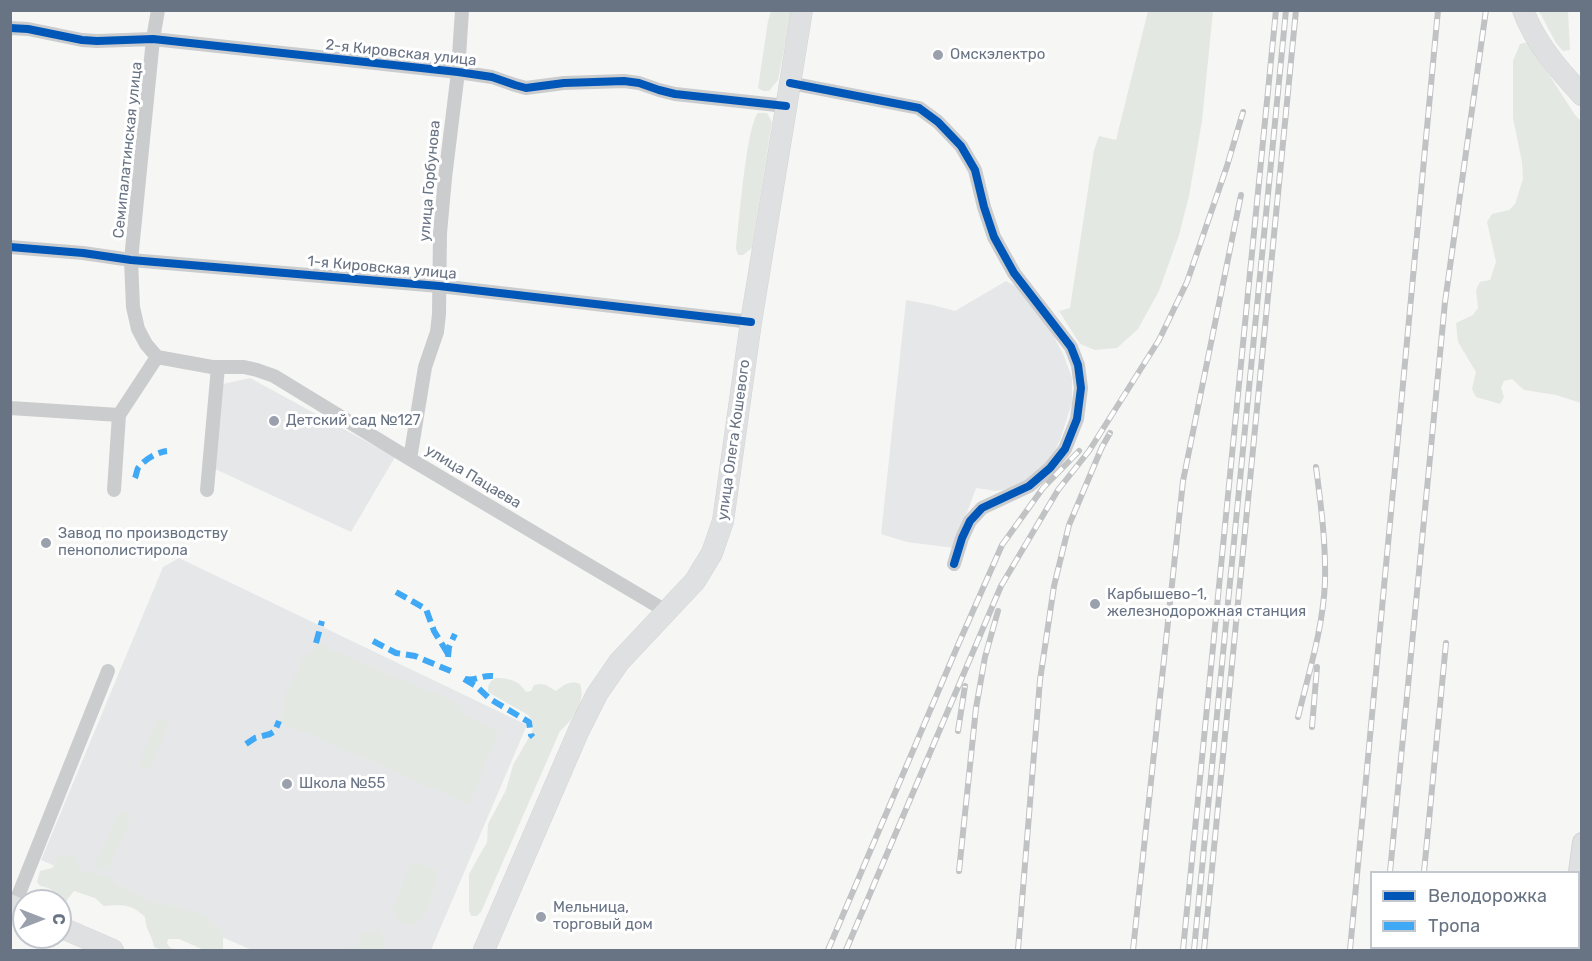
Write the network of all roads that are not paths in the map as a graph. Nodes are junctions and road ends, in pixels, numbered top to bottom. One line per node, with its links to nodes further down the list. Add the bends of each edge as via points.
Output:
1 (158, 10): 6 (street, Семипалатинская улица)
2 (462, 10): 7 (street, улица Горбунова)
3 (802, 10): 8 (main road, улица Олега Кошевого)
4 (1523, 10): 9 (main road, via 1543,48)
5 (10, 27): 6 (street, 2-я Кировская улица, via 82,40)
6 (153, 39): 7 (street, 2-я Кировская улица); 12 (street, Семипалатинская улица)
7 (459, 72): 10 (street, 2-я Кировская улица, via 526,88 639,82 675,94); 13 (street, улица Горбунова, via 445,178)
8 (790, 83): 10 (main road, улица Олега Кошевого); 22 (street, via 919,108 938,122 961,146 975,170 994,237 1014,273 1071,347 1078,365 1081,388 1077,419 1065,449 1029,486 982,507 970,521)
9 (1581, 95)
10 (786, 106): 14 (main road, улица Олега Кошевого)
11 (10, 247): 12 (street, 1-я Кировская улица)
12 (131, 260): 13 (street, 1-я Кировская улица); 15 (street, Семипалатинская улица, via 138,329)
13 (439, 286): 14 (street, 1-я Кировская улица); 19 (street, улица Горбунова, via 437,332 425,367)
14 (751, 322): 23 (main road, улица Олега Кошевого, via 723,521 712,553 695,580)
15 (157, 357): 16 (street, улица Пацаева); 18 (street)
16 (218, 367): 19 (street, улица Пацаева, via 244,367 274,376); 21 (street)
17 (10, 408): 18 (street)
18 (119, 415): 20 (street)
19 (410, 459): 23 (street, улица Пацаева)
20 (114, 490)
21 (207, 490)
22 (954, 564)
23 (666, 611): 30 (main road, улица Олега Кошевого, via 619,662 597,693)
24 (108, 670): 27 (street)
25 (1581, 842): 26 (main road)
26 (1578, 871)
27 (23, 889)
28 (72, 932): 29 (main road)
29 (113, 951)
30 (484, 951)

